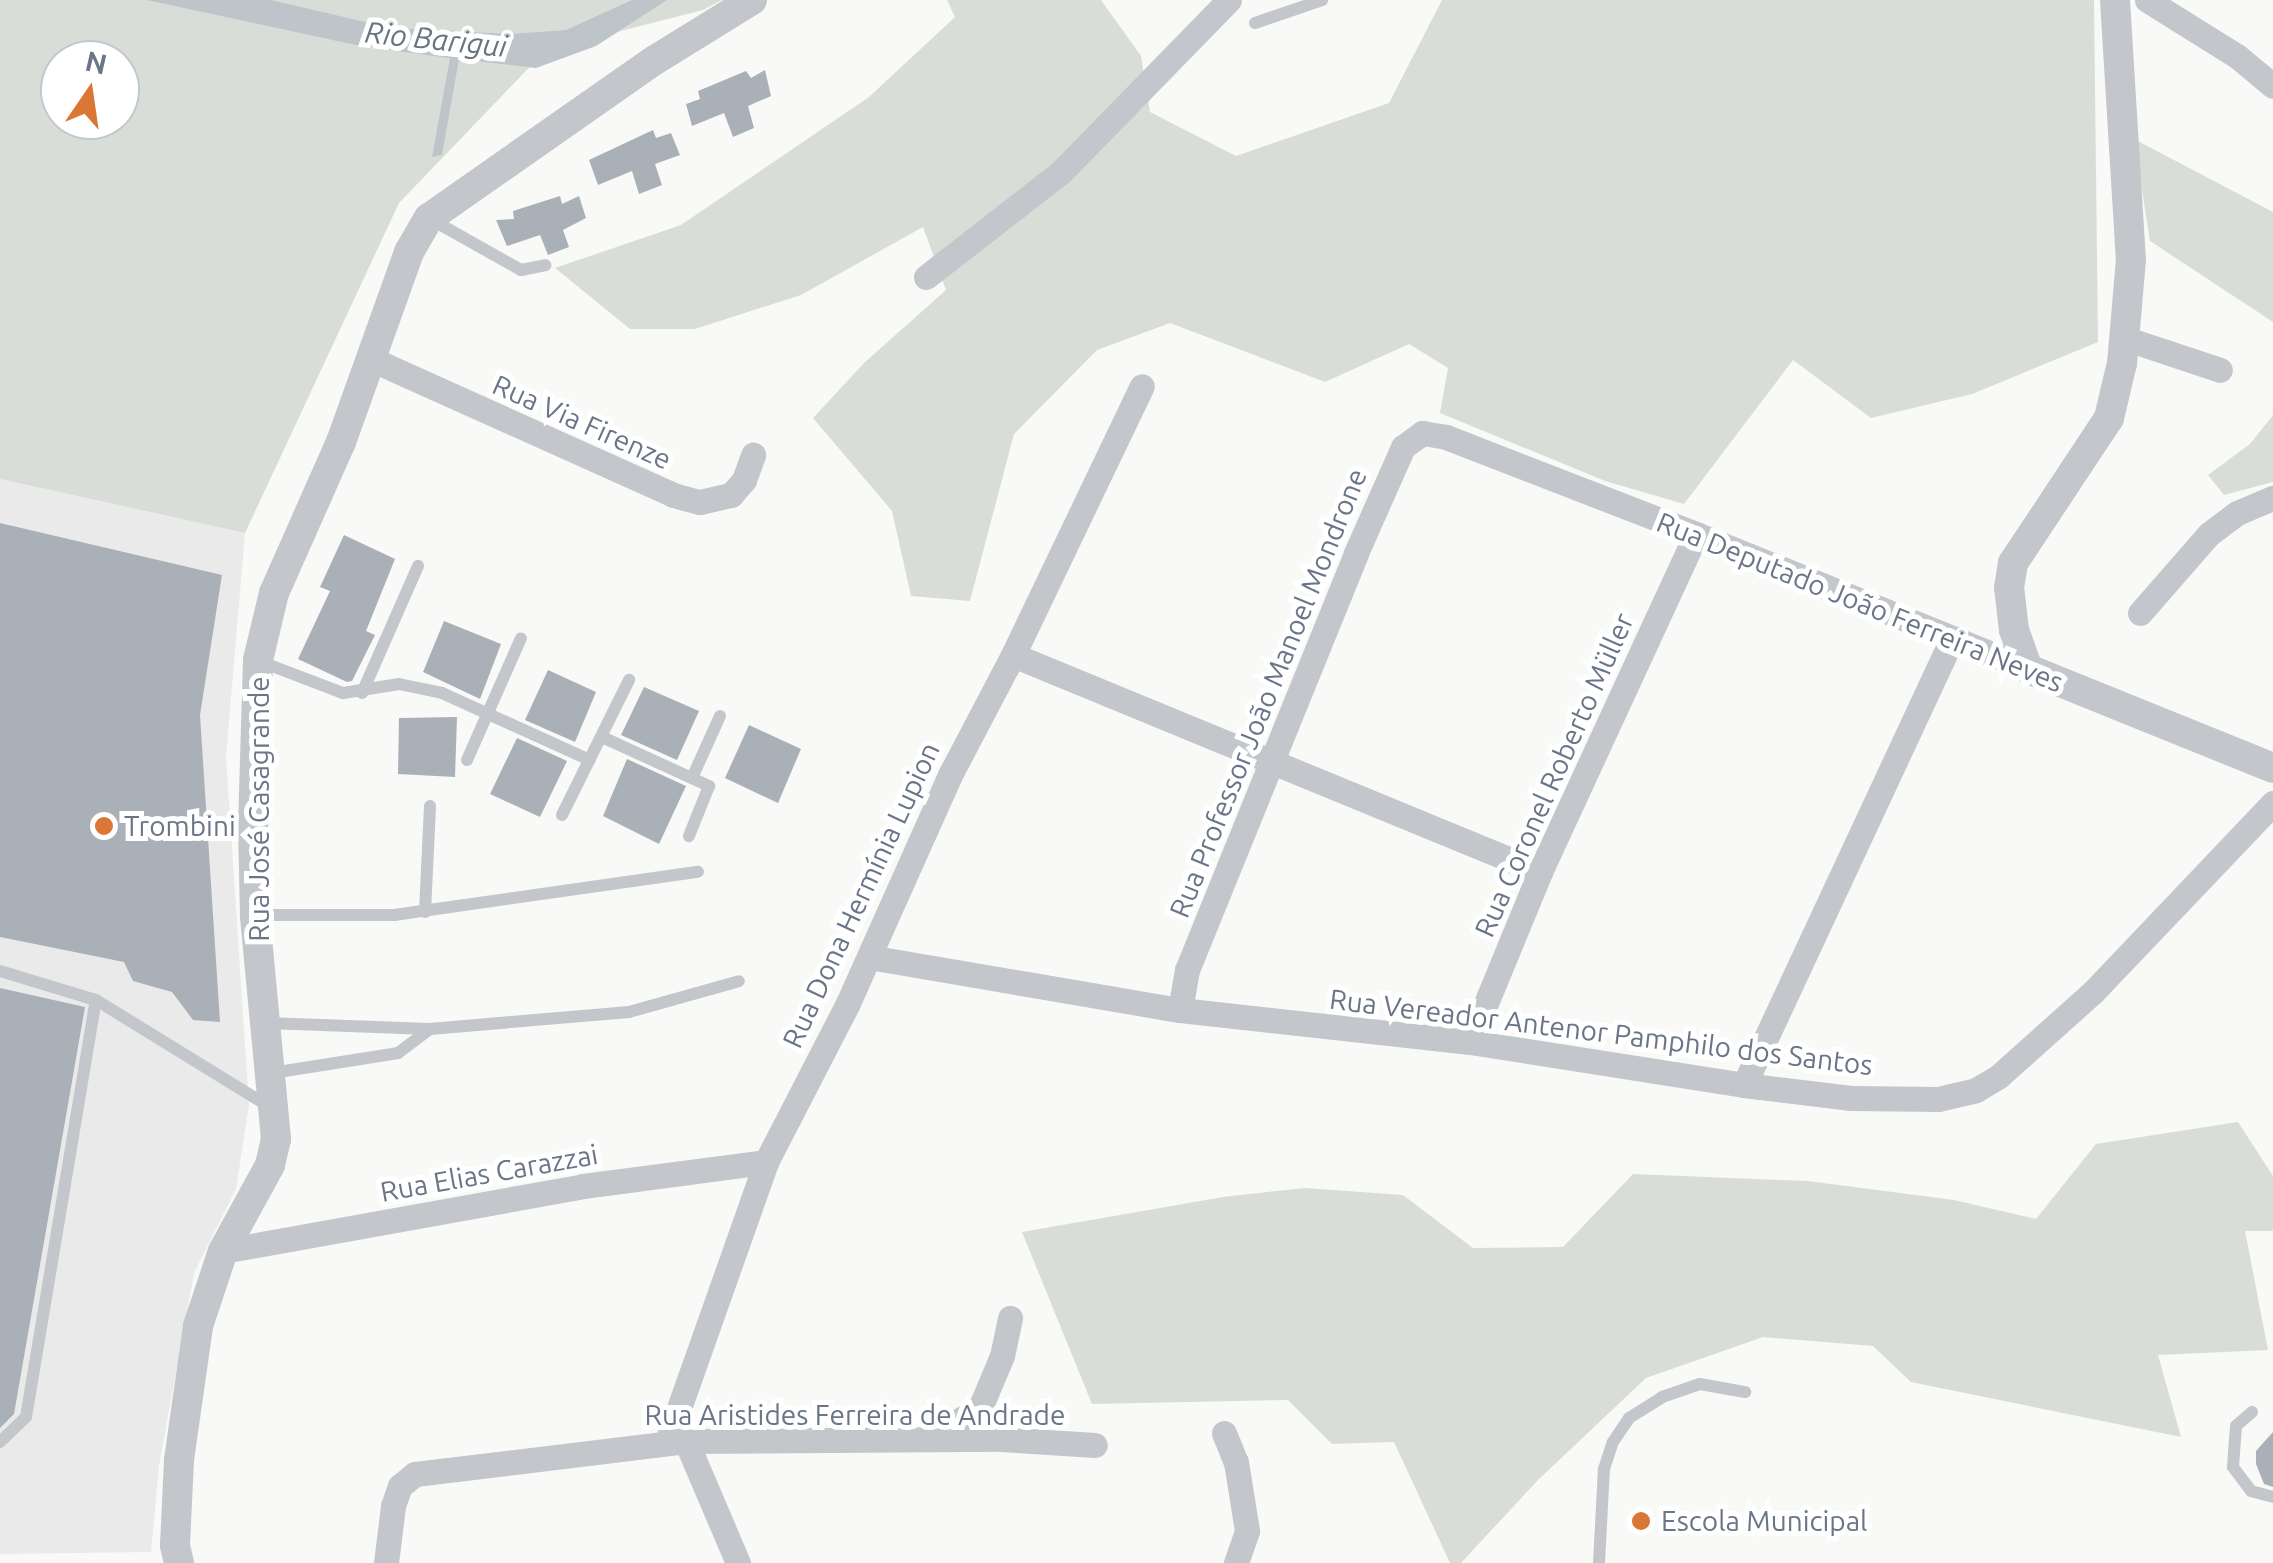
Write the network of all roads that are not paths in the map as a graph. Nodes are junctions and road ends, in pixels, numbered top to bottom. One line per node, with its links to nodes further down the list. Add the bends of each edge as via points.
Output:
1 (752, 0): 8 (street, Rua José Casagrande)
2 (1229, 0): 10 (street, via 1062,171)
3 (1322, 0): 6 (lane)
4 (2116, 0): 11 (street, via 2130,259)
5 (2147, 0): 7 (street, via 2238,56)
6 (1255, 23)
7 (2273, 86)
8 (429, 218): 9 (lane, via 521,270); 12 (street, Rua José Casagrande, via 409,252)
9 (546, 265)
10 (926, 276)
11 (2124, 338): 13 (street); 25 (street, via 2109,418 2013,562 2014,630)
12 (371, 359): 16 (street, Rua Via Firenze, via 700,502 731,495); 24 (street, Rua José Casagrande, via 274,593)
13 (2220, 370)
14 (1142, 386): 23 (street, Rua Dona Hermínia Lupion)
15 (1446, 437): 18 (street, Rua Deputado João Ferreira Neves); 33 (street, Rua Professor João Manoel Mondrone, via 1422,433 1402,447)
16 (753, 455)
17 (2273, 498): 20 (street, via 2208,534)
18 (1696, 534): 22 (street, Rua Deputado João Ferreira Neves); 41 (street, Rua Coronel Roberto Müller)
19 (418, 566): 27 (lane)
20 (2140, 613)
21 (522, 638): 28 (lane)
22 (1951, 642): 25 (street, Rua Deputado João Ferreira Neves); 53 (street)
23 (1013, 656): 33 (street); 44 (street, Rua Dona Hermínia Lupion, via 950,775)
24 (258, 660): 27 (lane, via 342,692); 43 (street, Rua José Casagrande)
25 (2028, 670): 34 (street, Rua Deputado João Ferreira Neves)
26 (628, 680): 30 (lane)
27 (362, 693): 28 (lane, via 399,684)
28 (488, 714): 31 (lane); 32 (lane)
29 (720, 716): 35 (lane)
30 (602, 737): 32 (lane); 35 (lane)
31 (467, 760)
32 (590, 760): 38 (lane)
33 (1274, 760): 41 (street); 48 (street, Rua Professor João Manoel Mondrone, via 1187,970)
34 (2273, 768)
35 (692, 778): 39 (lane, via 709,786)
36 (2273, 804): 53 (street, Rua Vereador Antenor Pamphilo dos Santos, via 2094,992 1976,1090 1938,1099 1850,1098)
37 (430, 806): 42 (lane)
38 (562, 815)
39 (689, 836)
40 (698, 872): 42 (lane)
41 (1540, 872): 51 (street, Rua Coronel Roberto Müller)
42 (425, 912): 43 (lane)
43 (255, 915): 49 (street, Rua José Casagrande)
44 (869, 957): 48 (street, Rua Vereador Antenor Pamphilo dos Santos); 55 (street, Rua Dona Hermínia Lupion)
45 (0, 971): 47 (lane)
46 (739, 981): 50 (lane, via 629,1012)
47 (96, 1000): 54 (lane); 62 (lane, via 26,1417)
48 (1180, 1010): 51 (street, Rua Vereador Antenor Pamphilo dos Santos)
49 (267, 1024): 50 (lane); 52 (street, Rua José Casagrande)
50 (430, 1029): 52 (lane, via 398,1054)
51 (1470, 1042): 53 (street, Rua Vereador Antenor Pamphilo dos Santos)
52 (272, 1073): 54 (street, Rua José Casagrande)
53 (1744, 1085)
54 (276, 1111): 56 (street, Rua José Casagrande, via 270,1166)
55 (766, 1162): 56 (street, Rua Elias Carazzai, via 584,1186); 63 (street, Rua Dona Hermínia Lupion)
56 (223, 1251): 66 (street, Rua José Casagrande, via 198,1326 178,1460)
57 (1010, 1318): 61 (street, via 980,1408)
58 (1745, 1392): 70 (lane, via 1700,1384 1630,1418 1604,1469)
59 (2252, 1412): 65 (lane, via 2236,1426 2233,1467 2250,1491)
60 (1224, 1433): 69 (street, via 1236,1462 1246,1531)
61 (927, 1439): 63 (street, Rua Aristides Ferreira de Andrade); 64 (street, Rua Aristides Ferreira de Andrade)
62 (0, 1442)
63 (677, 1442): 67 (street, Rua Aristides Ferreira de Andrade, via 414,1474 400,1486 393,1506); 68 (street)
64 (1095, 1445)
65 (2273, 1496)
66 (179, 1563)
67 (386, 1563)
68 (738, 1563)
69 (1236, 1563)
70 (1599, 1563)

